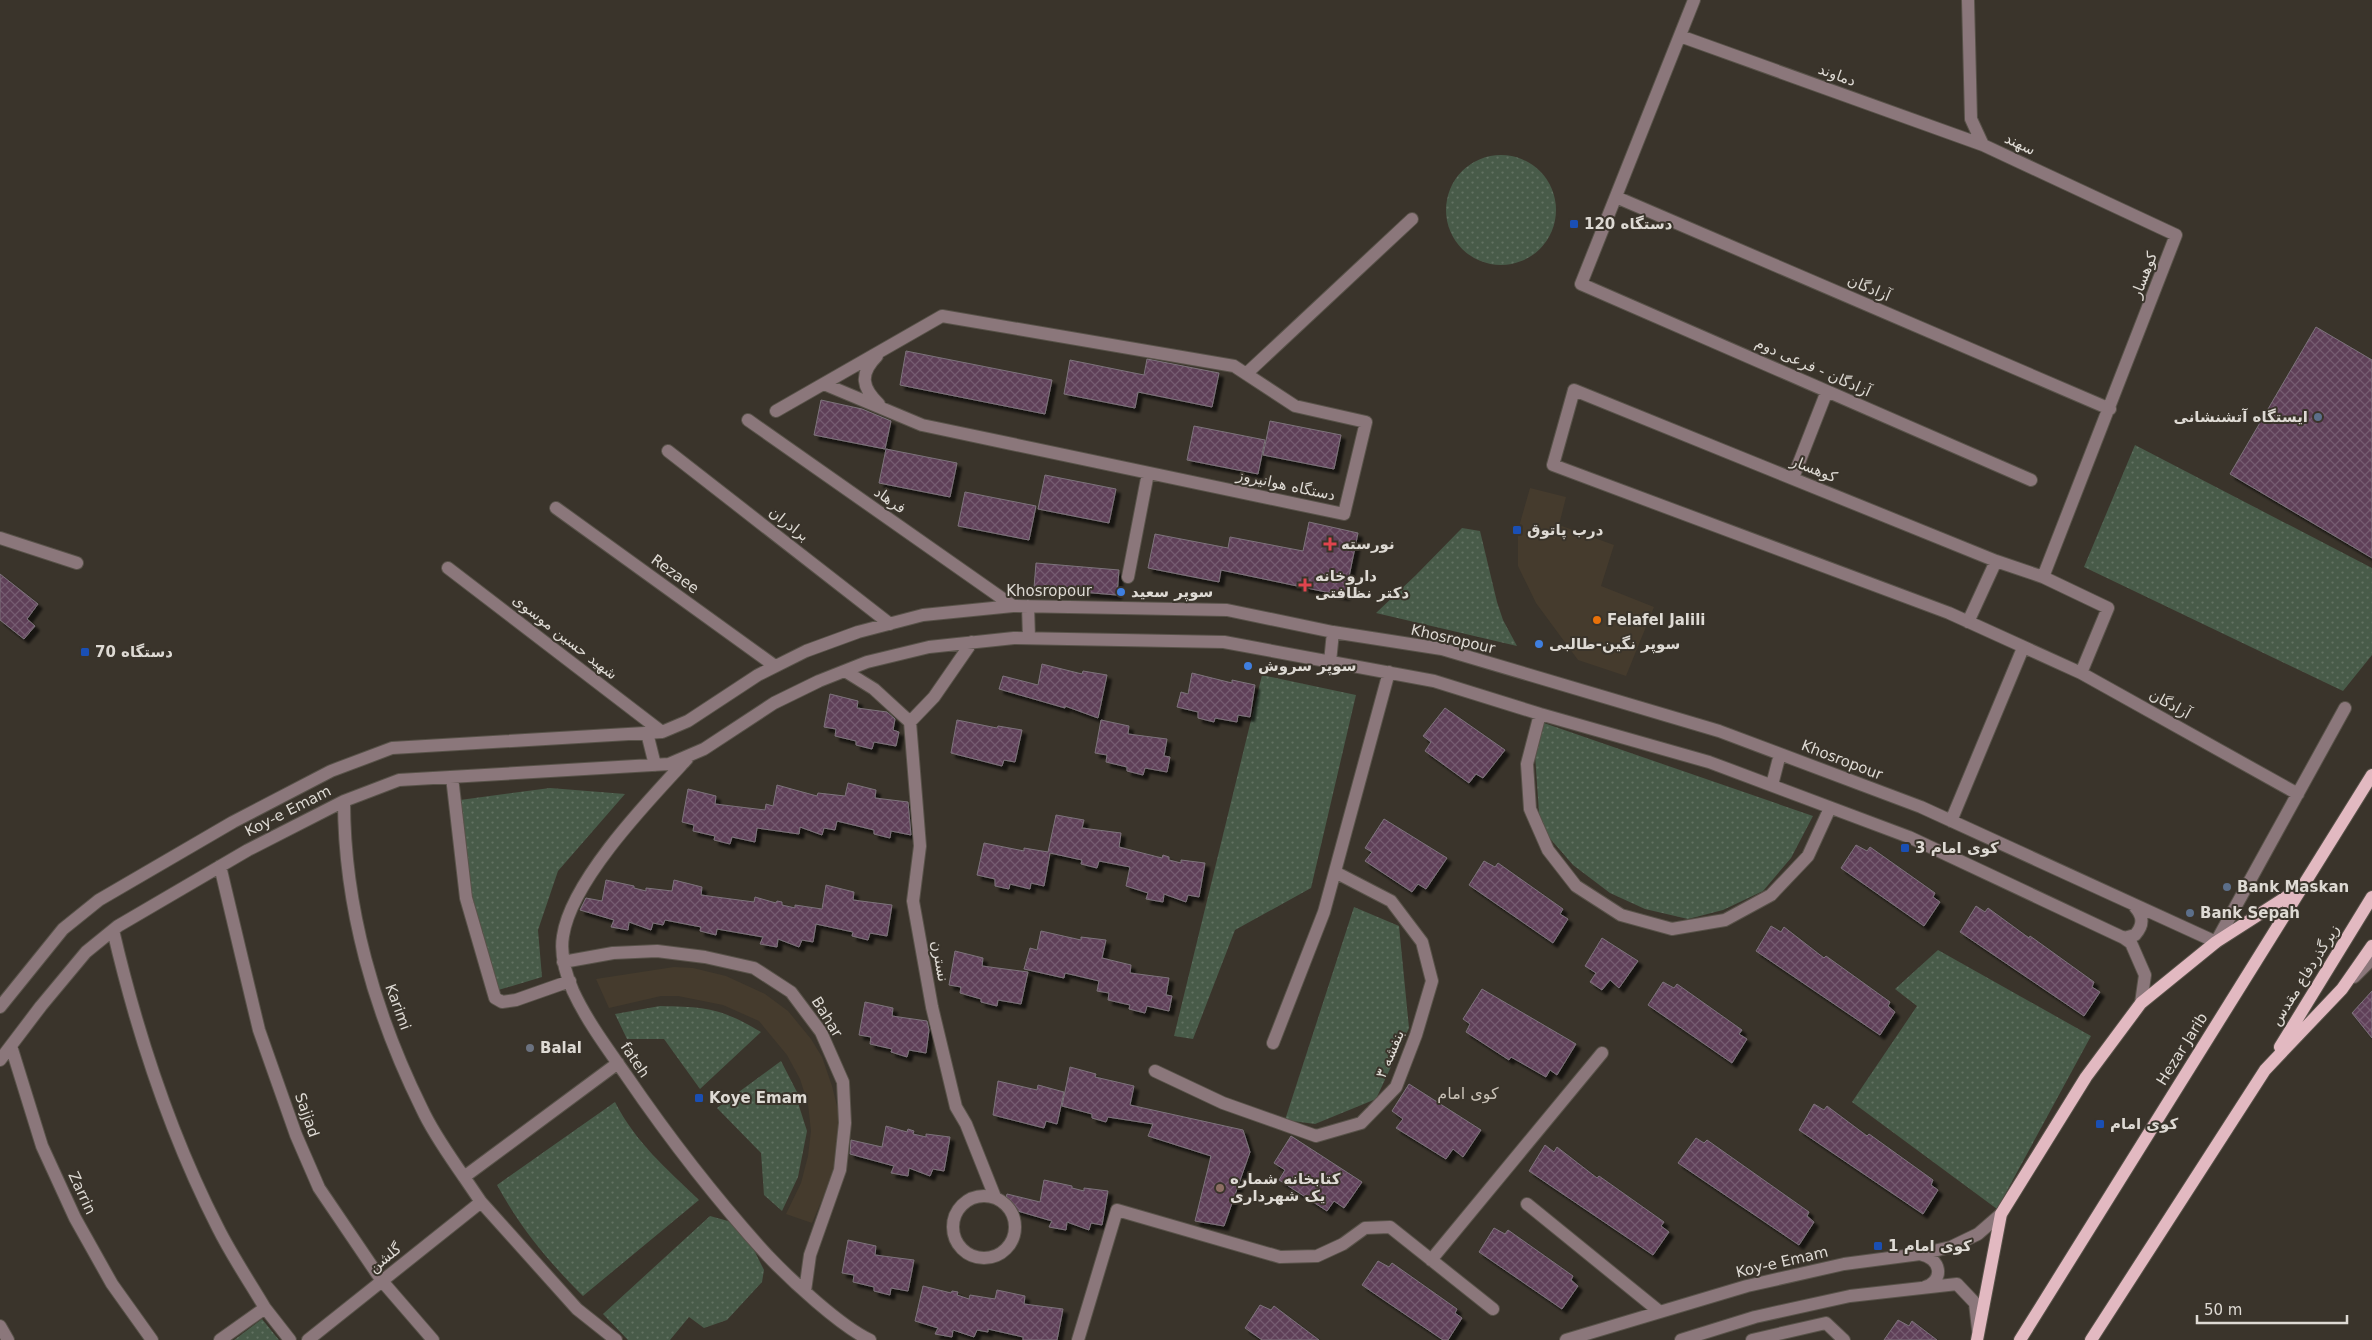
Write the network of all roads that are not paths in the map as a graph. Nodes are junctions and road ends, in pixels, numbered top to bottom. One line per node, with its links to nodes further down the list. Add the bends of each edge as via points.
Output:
1 (1694, 0): 3 (street)
2 (1968, 0): 4 (street, سهند, via 1971,119)
3 (1680, 36): 4 (street, دماوند); 5 (street)
4 (1983, 145): 7 (street, سهند)
5 (1616, 197): 11 (street, آزادگان - فرعی دوم, via 1582,284); 13 (street, آزادگان)
6 (1412, 219): 9 (street)
7 (2176, 235): 13 (street, کوهسار)
8 (883, 350): 9 (street, دستگاه هوانیروز, via 942,316 1234,366); 10 (street, دستگاه هوانیروز); 12 (street, دستگاه هوانیروز, via 865,372 864,385)
9 (1246, 374): 18 (street, دستگاه هوانیروز, via 1295,406 1366,422 1344,514)
10 (824, 384): 12 (street, دستگاه هوانیروز); 14 (street, دستگاه هوانیروز)
11 (1828, 392): 19 (street); 20 (street, آزادگان - فرعی دوم)
12 (885, 409): 18 (street, دستگاه هوانیروز, via 922,425)
13 (2110, 409): 27 (street, کوهسار)
14 (776, 411)
15 (748, 420): 28 (street, فرهاد)
16 (668, 451): 31 (street, برادران)
17 (1553, 465): 19 (street, کوهسار, via 1574,390); 30 (street, آزادگان)
18 (1148, 473): 26 (street)
19 (1793, 478): 23 (street, کوهسار)
20 (2031, 480)
21 (556, 508): 37 (street, Rezaee)
22 (0, 538): 24 (street)
23 (1996, 561): 27 (street, کوهسار); 30 (street)
24 (77, 563)
25 (448, 568): 44 (street, شهید حسین موسوی)
26 (1128, 577)
27 (2043, 577): 40 (street, کوهسار, via 2108,608)
28 (1013, 606): 29 (street, Khosropour); 31 (street, Khosropour, via 923,615)
29 (1028, 606): 32 (street, Khosropour, via 1227,610); 33 (street)
30 (1968, 622): 35 (street, آزادگان)
31 (890, 624): 37 (street, Khosropour, via 832,642)
32 (1333, 632): 36 (street); 46 (street, Khosropour, via 1442,649 1719,731)
33 (1029, 638): 34 (street); 36 (street, via 1224,642)
34 (972, 642): 38 (street, via 929,647 867,662); 43 (street, via 934,697)
35 (2024, 648): 40 (street, آزادگان); 55 (street)
36 (1330, 662): 39 (street)
37 (774, 666): 44 (street, Khosropour, via 688,721)
38 (845, 671): 43 (street, via 874,689); 47 (street, via 774,702)
39 (1389, 672): 42 (street, via 1434,681); 57 (street)
40 (2081, 673): 52 (street, آزادگان)
41 (2344, 708): 52 (street)
42 (1540, 714): 51 (street, via 1709,762); 54 (street, via 1527,764 1530,809 1548,850 1576,886 1621,915 1672,929 1725,920 1771,895 1808,856)
43 (910, 722): 79 (street, نسترن, via 920,846 913,901 932,1007 956,1107)
44 (662, 732): 45 (street, Koy-e Emam)
45 (647, 733): 48 (street); 70 (street, Koy-e Emam, via 392,748 331,771 233,822 99,900 63,929)
46 (1780, 754): 51 (street); 55 (street, Khosropour)
47 (688, 757): 48 (street, Koy-e Emam); 66 (street, fateh, via 618,837 567,915 562,938)
48 (655, 765): 50 (street, Koy-e Emam)
49 (2372, 775): 58 (main road, Hezar Jarib)
50 (452, 777): 53 (street, Koy-e Emam, via 399,780); 67 (street, via 464,889 495,998 502,1002 516,1000)
51 (1772, 785): 54 (street)
52 (2298, 794): 63 (street)
53 (344, 801): 56 (street, Koy-e Emam); 78 (street, Karimi, via 348,880 361,945 379,1006 422,1109)
54 (1830, 808): 62 (street, via 1909,837)
55 (1951, 821): 60 (street, Khosropour)
56 (220, 866): 61 (street, Koy-e Emam); 85 (street, Sajjad, via 259,1030 296,1135 319,1188)
57 (1335, 872): 71 (street, via 1324,912); 77 (street, بنفشه ۳, via 1391,901 1422,942 1432,981 1396,1087 1361,1123 1316,1136 1223,1103)
58 (2301, 887): 63 (main road); 106 (main road, Hezar Jarib)
59 (2372, 897): 76 (main road, زیرگذردفاع مقدس)
60 (2135, 907): 62 (street, via 2142,917 2142,924 2135,935); 63 (street, Khosropour)
61 (113, 930): 72 (street, Koy-e Emam, via 86,952); 88 (street, via 129,998 172,1123 218,1229)
62 (2124, 938): 69 (street, via 2131,943 2145,975)
63 (2216, 942): 69 (main road)
64 (2372, 946): 68 (main road)
65 (2372, 959): 68 (street)
66 (563, 962): 67 (street, fateh); 87 (street, Bahar, via 613,953 657,951 754,968 791,992 822,1032 843,1082 845,1123 840,1170 810,1255)
67 (570, 982): 75 (street, fateh, via 596,1031)
68 (2342, 989): 76 (main road)
69 (2141, 1003): 82 (main road, via 2086,1077)
70 (0, 1006)
71 (1273, 1043)
72 (11, 1046): 74 (street, Koy-e Emam); 94 (street, Zarrin, via 42,1146 75,1218 112,1284)
73 (1602, 1053): 84 (street)
74 (0, 1060)
75 (618, 1063): 78 (street); 87 (street, fateh, via 655,1118 708,1186 769,1257)
76 (2265, 1070): 107 (main road)
77 (1155, 1071)
78 (464, 1177): 80 (street, Karimi)
79 (995, 1197): 79 (street, via 973,1197 956,1211 953,1232 963,1250 973,1256 992,1257 1009,1246 1013,1238 1015,1228 1010,1209)
80 (481, 1202): 85 (street, گلشن); 99 (street, via 577,1310)
81 (1527, 1204): 90 (street)
82 (2001, 1214): 83 (street, Koy-e Emam, via 1978,1234 1951,1247); 92 (main road)
83 (1920, 1254): 86 (street, via 1934,1259 1938,1265 1936,1280); 90 (street, Koy-e Emam, via 1844,1264 1747,1286)
84 (1431, 1260): 89 (street); 101 (street, via 1390,1227 1365,1228 1343,1244 1317,1256 1280,1257 1118,1210)
85 (382, 1281): 97 (street, گلشن); 98 (street, Sajjad)
86 (1925, 1287): 92 (street, via 1958,1284 1975,1303); 103 (street, via 1850,1296 1755,1317)
87 (805, 1290): 100 (street, fateh)
88 (265, 1308): 95 (street); 96 (street)
89 (1494, 1309)
90 (1660, 1312): 102 (street, Koy-e Emam)
91 (0, 1326): 93 (street)
92 (1978, 1336)
93 (8, 1340)
94 (152, 1340)
95 (220, 1340)
96 (290, 1340)
97 (308, 1340)
98 (433, 1340)
99 (616, 1340)
100 (870, 1340)
101 (1078, 1340)
102 (1566, 1340)
103 (1681, 1340)
104 (1752, 1340): 105 (street, via 1826,1323)
105 (1844, 1340)
106 (2020, 1340)
107 (2091, 1340)

